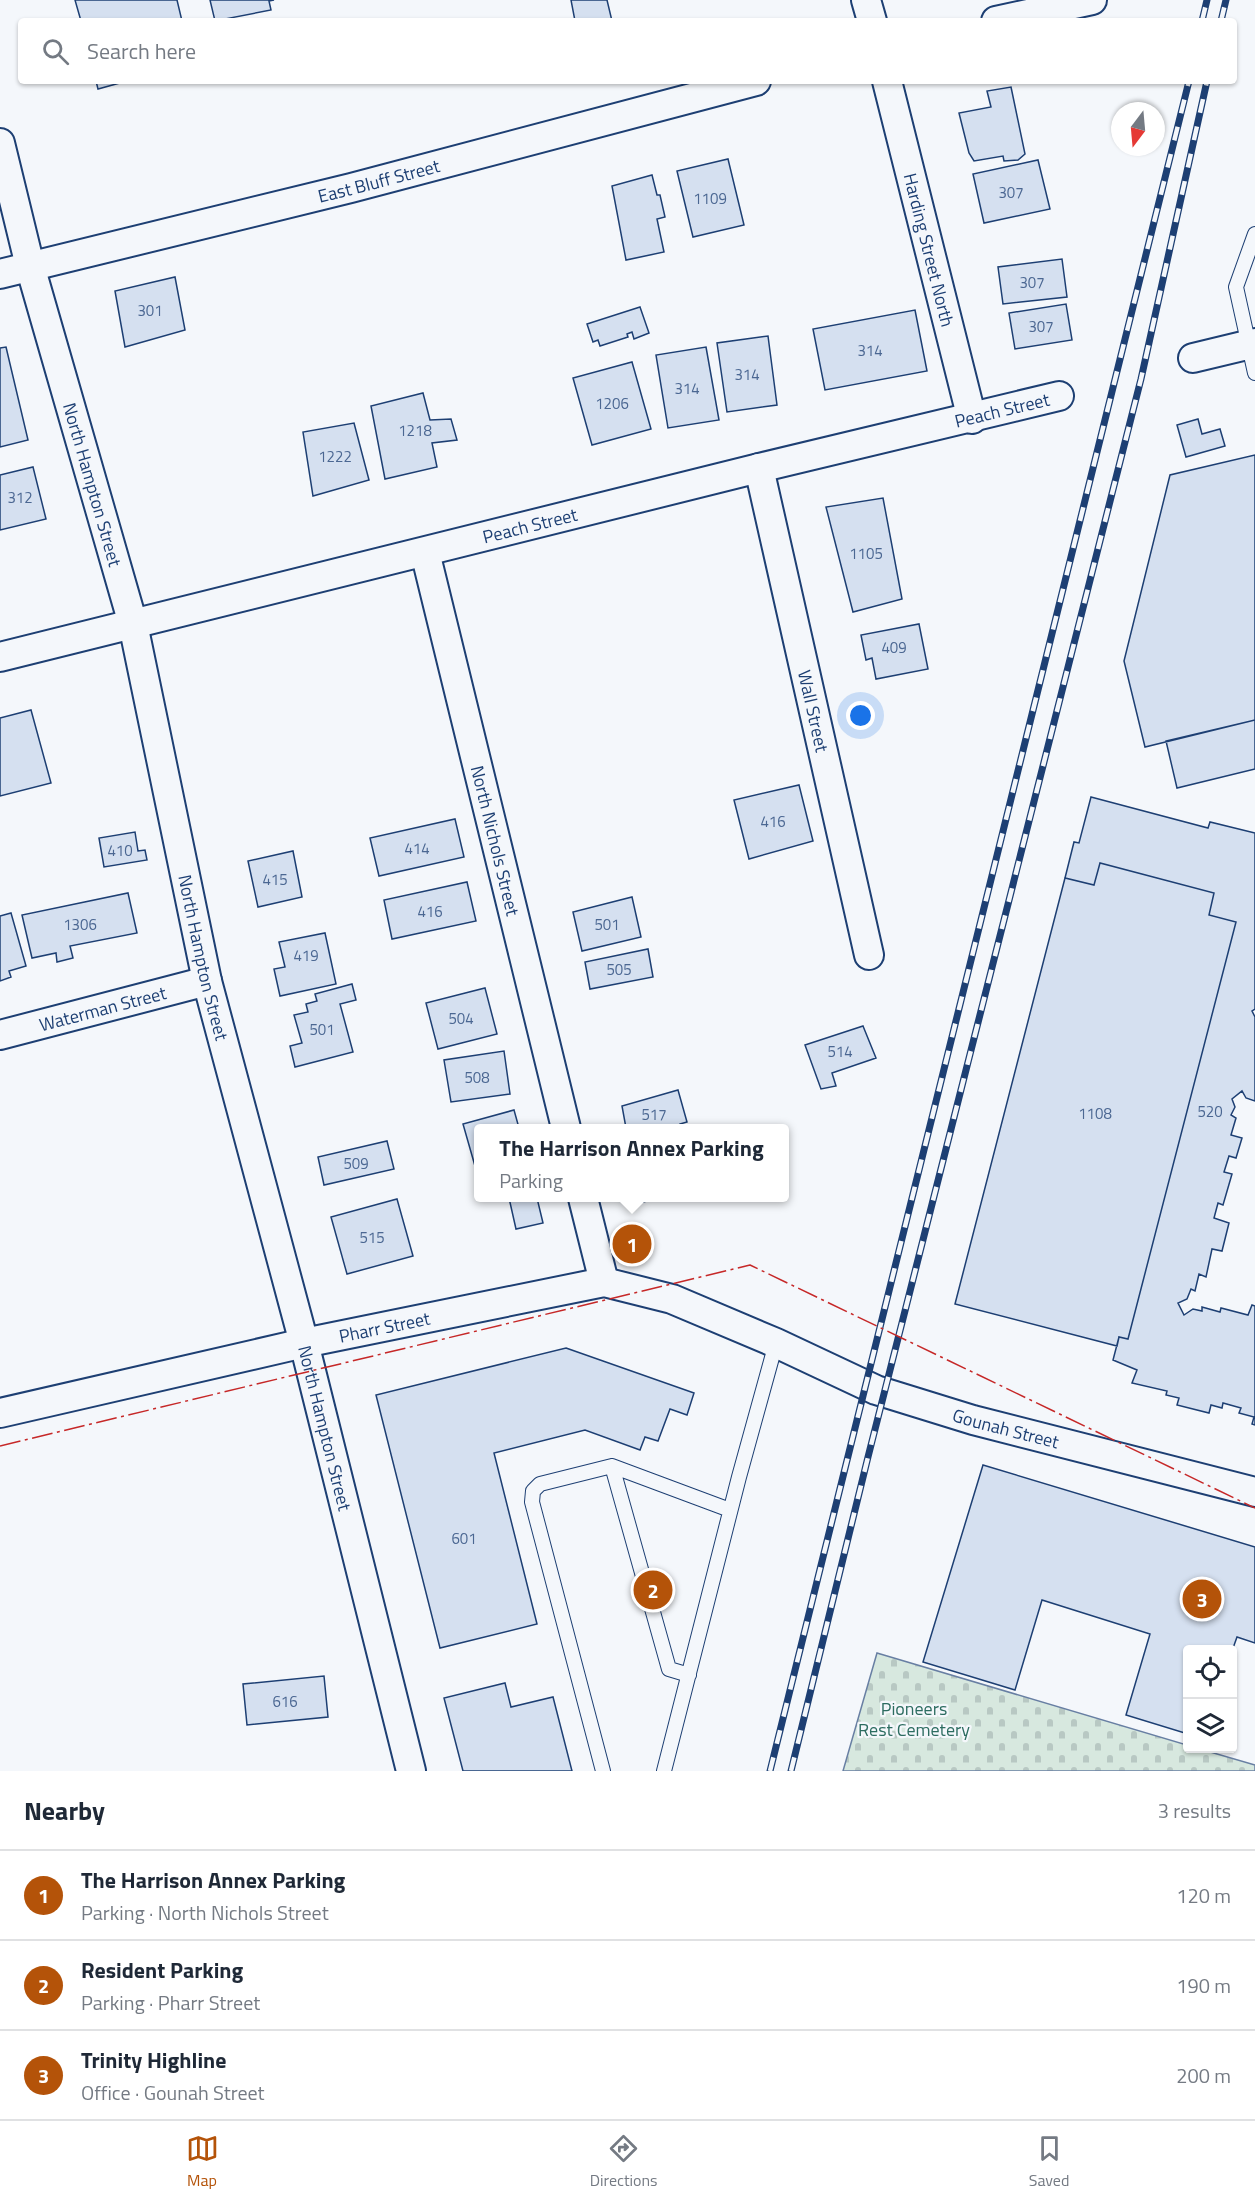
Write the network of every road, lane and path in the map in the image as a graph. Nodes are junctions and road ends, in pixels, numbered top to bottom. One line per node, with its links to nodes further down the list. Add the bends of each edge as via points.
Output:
1 (866, 0): 3 (street)
2 (1092, 0): 4 (street)
3 (871, 18)
4 (1010, 18)
5 (745, 84): 9 (street, East Bluff Street, via 351,188)
6 (888, 84): 15 (street, Harding Street North)
7 (0, 143): 9 (street, North Hampton Street)
8 (1255, 234): 11 (lane, via 1236,286)
9 (30, 266): 10 (street, East Bluff Street); 18 (street, North Hampton Street)
10 (0, 274)
11 (1252, 343): 12 (street); 13 (lane)
12 (1193, 358)
13 (1255, 373)
14 (1059, 396): 15 (street, Peach Street)
15 (972, 418): 16 (street, Peach Street)
16 (759, 468): 17 (street, Peach Street); 20 (street, Wall Street)
17 (425, 552): 18 (street, Peach Street); 23 (street, North Nichols Street)
18 (133, 624): 19 (street, Peach Street); 21 (street, North Hampton Street)
19 (0, 657)
20 (869, 955)
21 (207, 981): 22 (street, Waterman Street); 27 (street, North Hampton Street)
22 (0, 1035)
23 (565, 1124)
24 (584, 1202): 25 (street)
25 (604, 1282): 26 (street, Pharr Street, via 672,1299); 27 (street, Pharr Street)
26 (771, 1340): 30 (street, Gounah Street, via 876,1389 951,1413); 31 (lane)
27 (304, 1343): 28 (street, Pharr Street); 33 (street, North Hampton Street)
28 (0, 1413)
29 (612, 1466): 31 (lane); 32 (lane, via 669,1669); 34 (lane, via 540,1484 533,1491 532,1502)
30 (1255, 1492)
31 (730, 1510): 32 (lane)
32 (689, 1675): 35 (lane)
33 (411, 1771)
34 (603, 1771)
35 (664, 1771)

